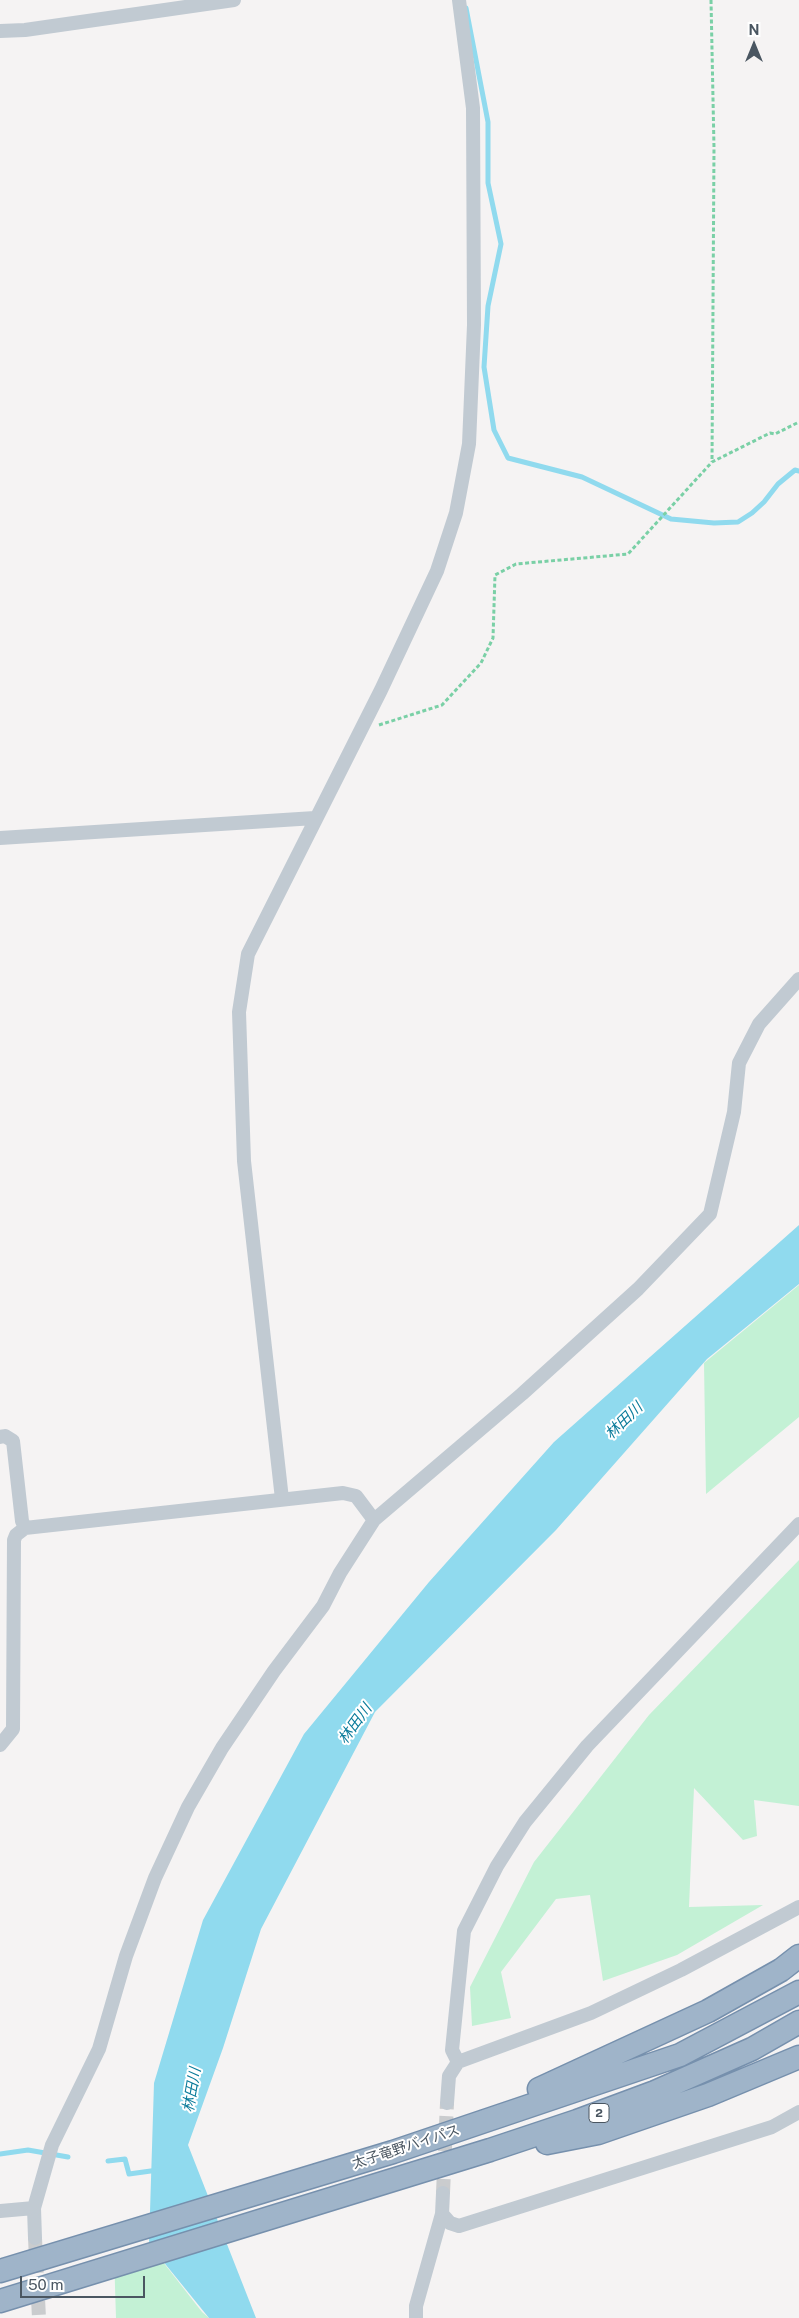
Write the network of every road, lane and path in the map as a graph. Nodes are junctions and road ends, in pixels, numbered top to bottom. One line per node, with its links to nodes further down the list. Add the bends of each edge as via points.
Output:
1 (234, 0): 4 (street)
2 (459, 0): 7 (street, via 473,108 474,144 474,325 469,444 456,512 437,571)
3 (711, 0): 6 (path, via 714,148)
4 (0, 31)
5 (799, 422): 6 (path)
6 (712, 462): 7 (path, via 628,554 516,564 495,575 493,638 481,663 442,705)
7 (361, 729): 8 (street)
8 (315, 818): 9 (street); 12 (street, via 248,954 239,1012 244,1161)
9 (0, 838)
10 (799, 979): 13 (street, via 759,1024 739,1063 734,1112 710,1214 638,1289 515,1400)
11 (0, 1437): 15 (street, via 13,1441)
12 (282, 1499): 13 (street, via 343,1493 356,1496); 15 (street)
13 (374, 1520): 29 (street, via 323,1606 222,1748 188,1807 155,1878 126,1956 99,2049 52,2145)
14 (799, 1524): 23 (street, via 587,1746 525,1822 497,1866 464,1931 452,2050)
15 (25, 1528): 16 (street)
16 (7, 1540): 17 (street, via 13,1729)
17 (0, 1745)
18 (799, 1907): 23 (street, via 681,1970 591,2013)
19 (799, 1956): 27 (highway, via 781,1970 708,2011)
20 (799, 1992): 27 (highway, 太子竜野バイパス / 2, via 680,2055)
21 (799, 2022): 26 (highway, 太子竜野バイパス / 2, via 752,2049 655,2092)
22 (799, 2057): 26 (highway, via 708,2095 598,2133 564,2141)
23 (458, 2062): 24 (street, via 449,2076)
24 (447, 2103)
25 (799, 2112): 31 (street, via 772,2127 459,2226 450,2223)
26 (490, 2150): 34 (highway, 太子竜野バイパス / 2)
27 (393, 2152): 33 (highway, 太子竜野バイパス / 2)
28 (443, 2193): 31 (street)
29 (34, 2208): 30 (street); 32 (street)
30 (0, 2211)
31 (442, 2214): 37 (street, via 418,2296)
32 (35, 2238)
33 (0, 2271)
34 (36, 2290): 35 (highway, 太子竜野バイパス / 2); 36 (highway)
35 (0, 2301)
36 (0, 2306)
37 (416, 2318)

